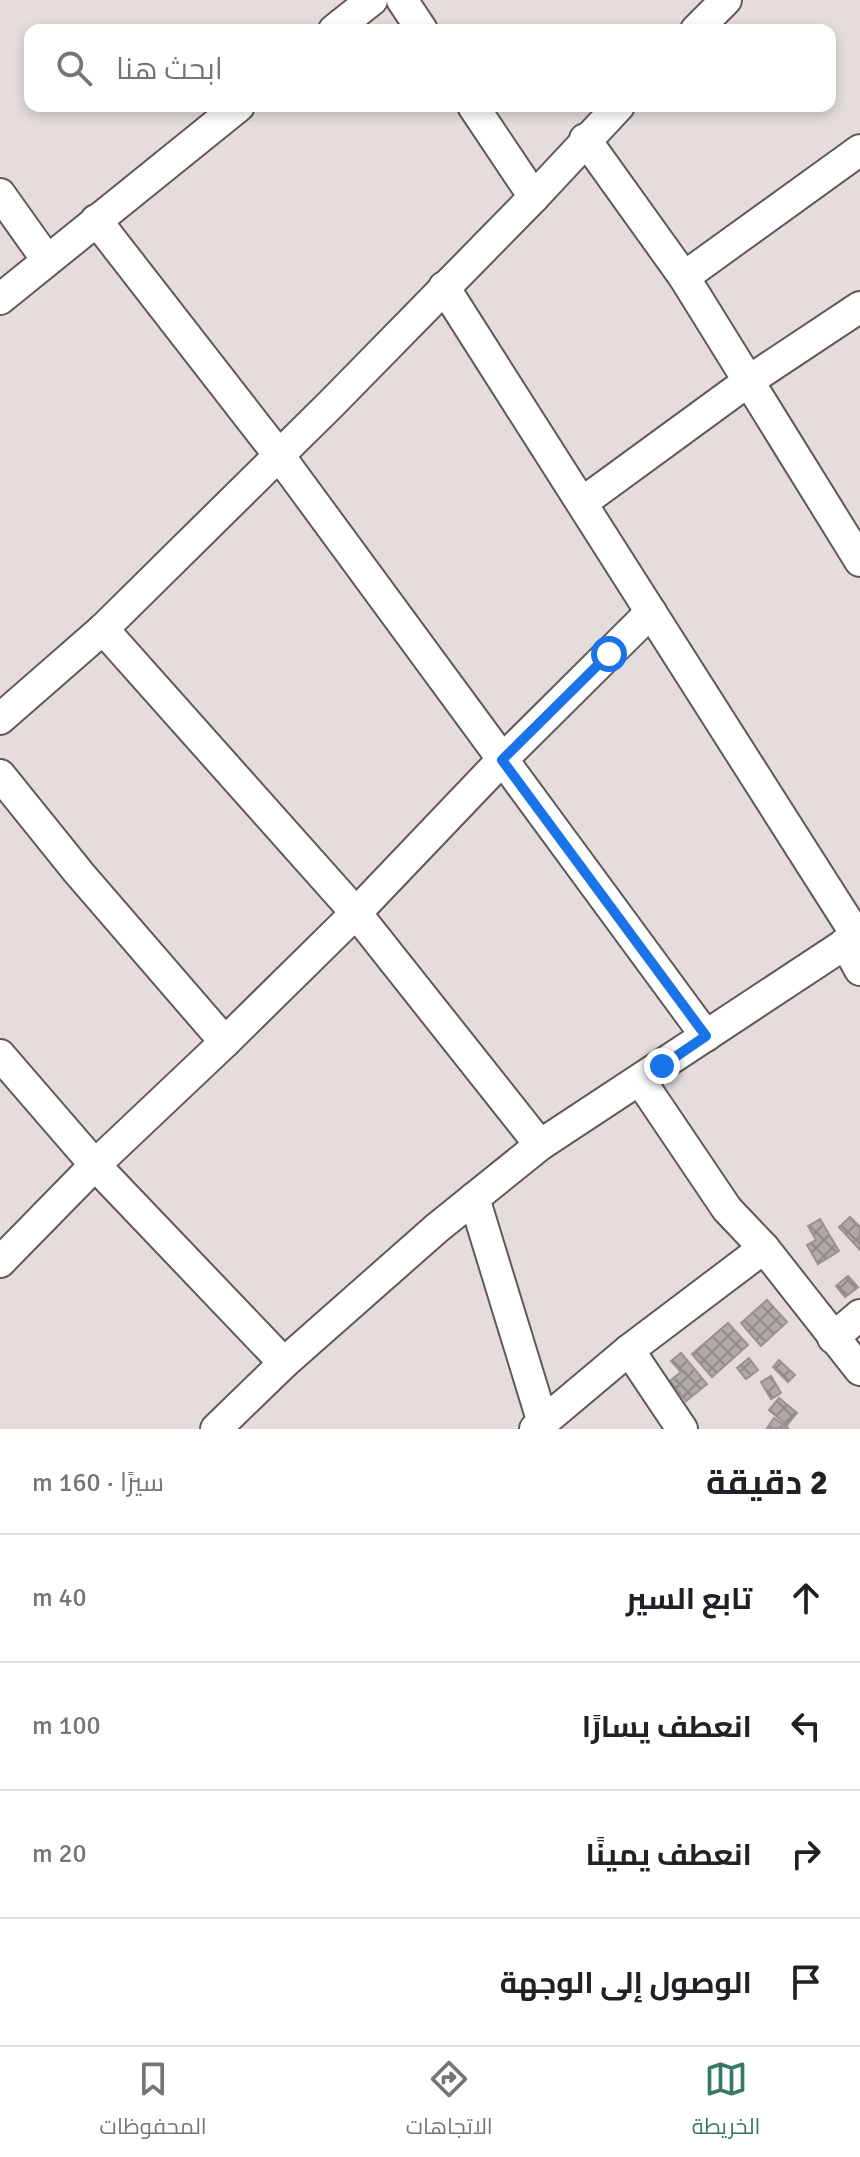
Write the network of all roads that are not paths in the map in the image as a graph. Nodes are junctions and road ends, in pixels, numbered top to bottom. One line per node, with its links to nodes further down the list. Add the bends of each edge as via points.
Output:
1 (372, 0): 4 (street)
2 (402, 0): 5 (street)
3 (726, 0): 6 (street)
4 (342, 24)
5 (418, 24)
6 (702, 24)
7 (231, 112): 14 (street)
8 (477, 112): 13 (street)
9 (613, 112): 10 (street)
10 (585, 139): 13 (street); 16 (street)
11 (860, 150): 16 (street)
12 (0, 194): 15 (street)
13 (534, 197): 17 (street)
14 (96, 220): 15 (street); 21 (street)
15 (47, 260): 18 (street)
16 (684, 277): 20 (street)
17 (444, 287): 21 (street); 22 (street)
18 (0, 299)
19 (860, 307): 20 (street)
20 (750, 380): 22 (street); 23 (street)
21 (278, 454): 25 (street); 27 (street)
22 (583, 502): 24 (street)
23 (858, 553)
24 (651, 612): 27 (street); 30 (street)
25 (103, 629): 26 (street); 29 (street)
26 (0, 719)
27 (502, 760): 29 (street); 32 (street)
28 (0, 775): 33 (street)
29 (356, 913): 33 (street); 36 (street)
30 (854, 938): 31 (street); 32 (street)
31 (860, 970)
32 (706, 1036): 35 (street)
33 (225, 1042): 37 (street)
34 (0, 1055): 37 (street)
35 (640, 1080): 36 (street); 39 (street, via 727,1209)
36 (540, 1145): 38 (street)
37 (95, 1165): 40 (street); 44 (street)
38 (474, 1198): 44 (street); 46 (street)
39 (764, 1248): 42 (street); 43 (street)
40 (0, 1262)
41 (860, 1315): 42 (street)
42 (833, 1338): 45 (street)
43 (629, 1350): 46 (street); 48 (street)
44 (284, 1363): 47 (street)
45 (860, 1370)
46 (539, 1426)
47 (216, 1429)
48 (682, 1429)

